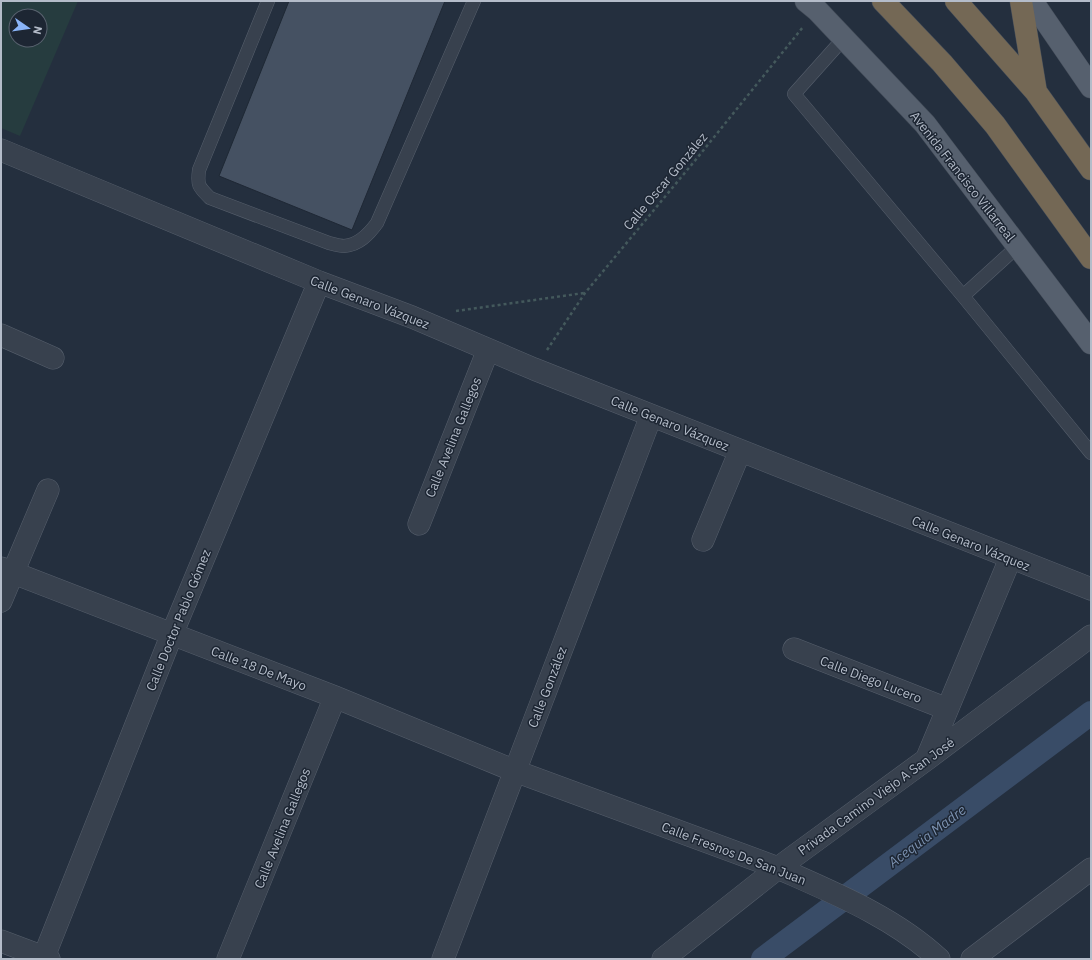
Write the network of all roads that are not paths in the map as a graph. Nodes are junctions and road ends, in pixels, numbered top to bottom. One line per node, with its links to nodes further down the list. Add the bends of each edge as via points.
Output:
1 (268, 1): 2 (lane, via 198,170 197,182 210,198 329,243 344,246 359,241 369,234 377,223)
2 (474, 1)
3 (882, 1): 14 (highway, via 942,63 995,125)
4 (956, 1): 10 (highway)
5 (1021, 1): 10 (highway)
6 (1032, 1): 9 (main road)
7 (812, 5): 8 (main road, Avenida Francisco Villarreal)
8 (844, 38): 13 (main road, Avenida Francisco Villarreal, via 925,124); 16 (lane, via 794,94)
9 (1091, 87)
10 (1036, 92): 12 (highway)
11 (1, 150): 15 (street, Calle Genaro Vázquez)
12 (1091, 169)
13 (1018, 246): 16 (lane); 18 (main road, Avenida Francisco Villarreal)
14 (1091, 258)
15 (319, 282): 19 (street, Calle Genaro Vázquez, via 412,317); 31 (street, Calle Doctor Pablo Gómez)
16 (964, 296): 23 (lane)
17 (1, 335): 20 (street)
18 (1091, 343)
19 (488, 350): 21 (street, Calle Genaro Vázquez); 25 (street, Calle Avelina Gallegos)
20 (53, 358)
21 (651, 416): 22 (street, Calle Genaro Vázquez); 37 (street, Calle González)
22 (740, 451): 26 (street, Calle Genaro Vázquez); 27 (street, Calle Genaro Vázquez)
23 (1091, 452)
24 (48, 490): 28 (street)
25 (419, 524)
26 (703, 540)
27 (1010, 558): 29 (street, Calle Genaro Vázquez); 35 (street)
28 (7, 570): 30 (street); 31 (street, Calle 18 De Mayo)
29 (1091, 589)
30 (1, 602)
31 (172, 634): 34 (street, Calle 18 De Mayo); 41 (street, Calle Doctor Pablo Gómez)
32 (1091, 636): 36 (street, Privada Camino Viejo A San José)
33 (794, 649): 35 (street, Calle Diego Lucero)
34 (334, 698): 37 (street, Calle 18 De Mayo); 42 (street, Calle Avelina Gallegos)
35 (947, 709): 36 (street)
36 (926, 759): 38 (street, Privada Camino Viejo A San José)
37 (515, 771): 38 (street, Calle Fresnos De San Juan); 43 (street, Calle González)
38 (778, 868): 44 (street, Privada Camino Viejo A San José); 45 (street, Calle Fresnos De San Juan, via 818,885 895,925 922,943)
39 (1091, 869): 46 (street)
40 (1, 941): 41 (street)
41 (45, 958)
42 (228, 959)
43 (442, 959)
44 (663, 959)
45 (939, 959)
46 (972, 959)

